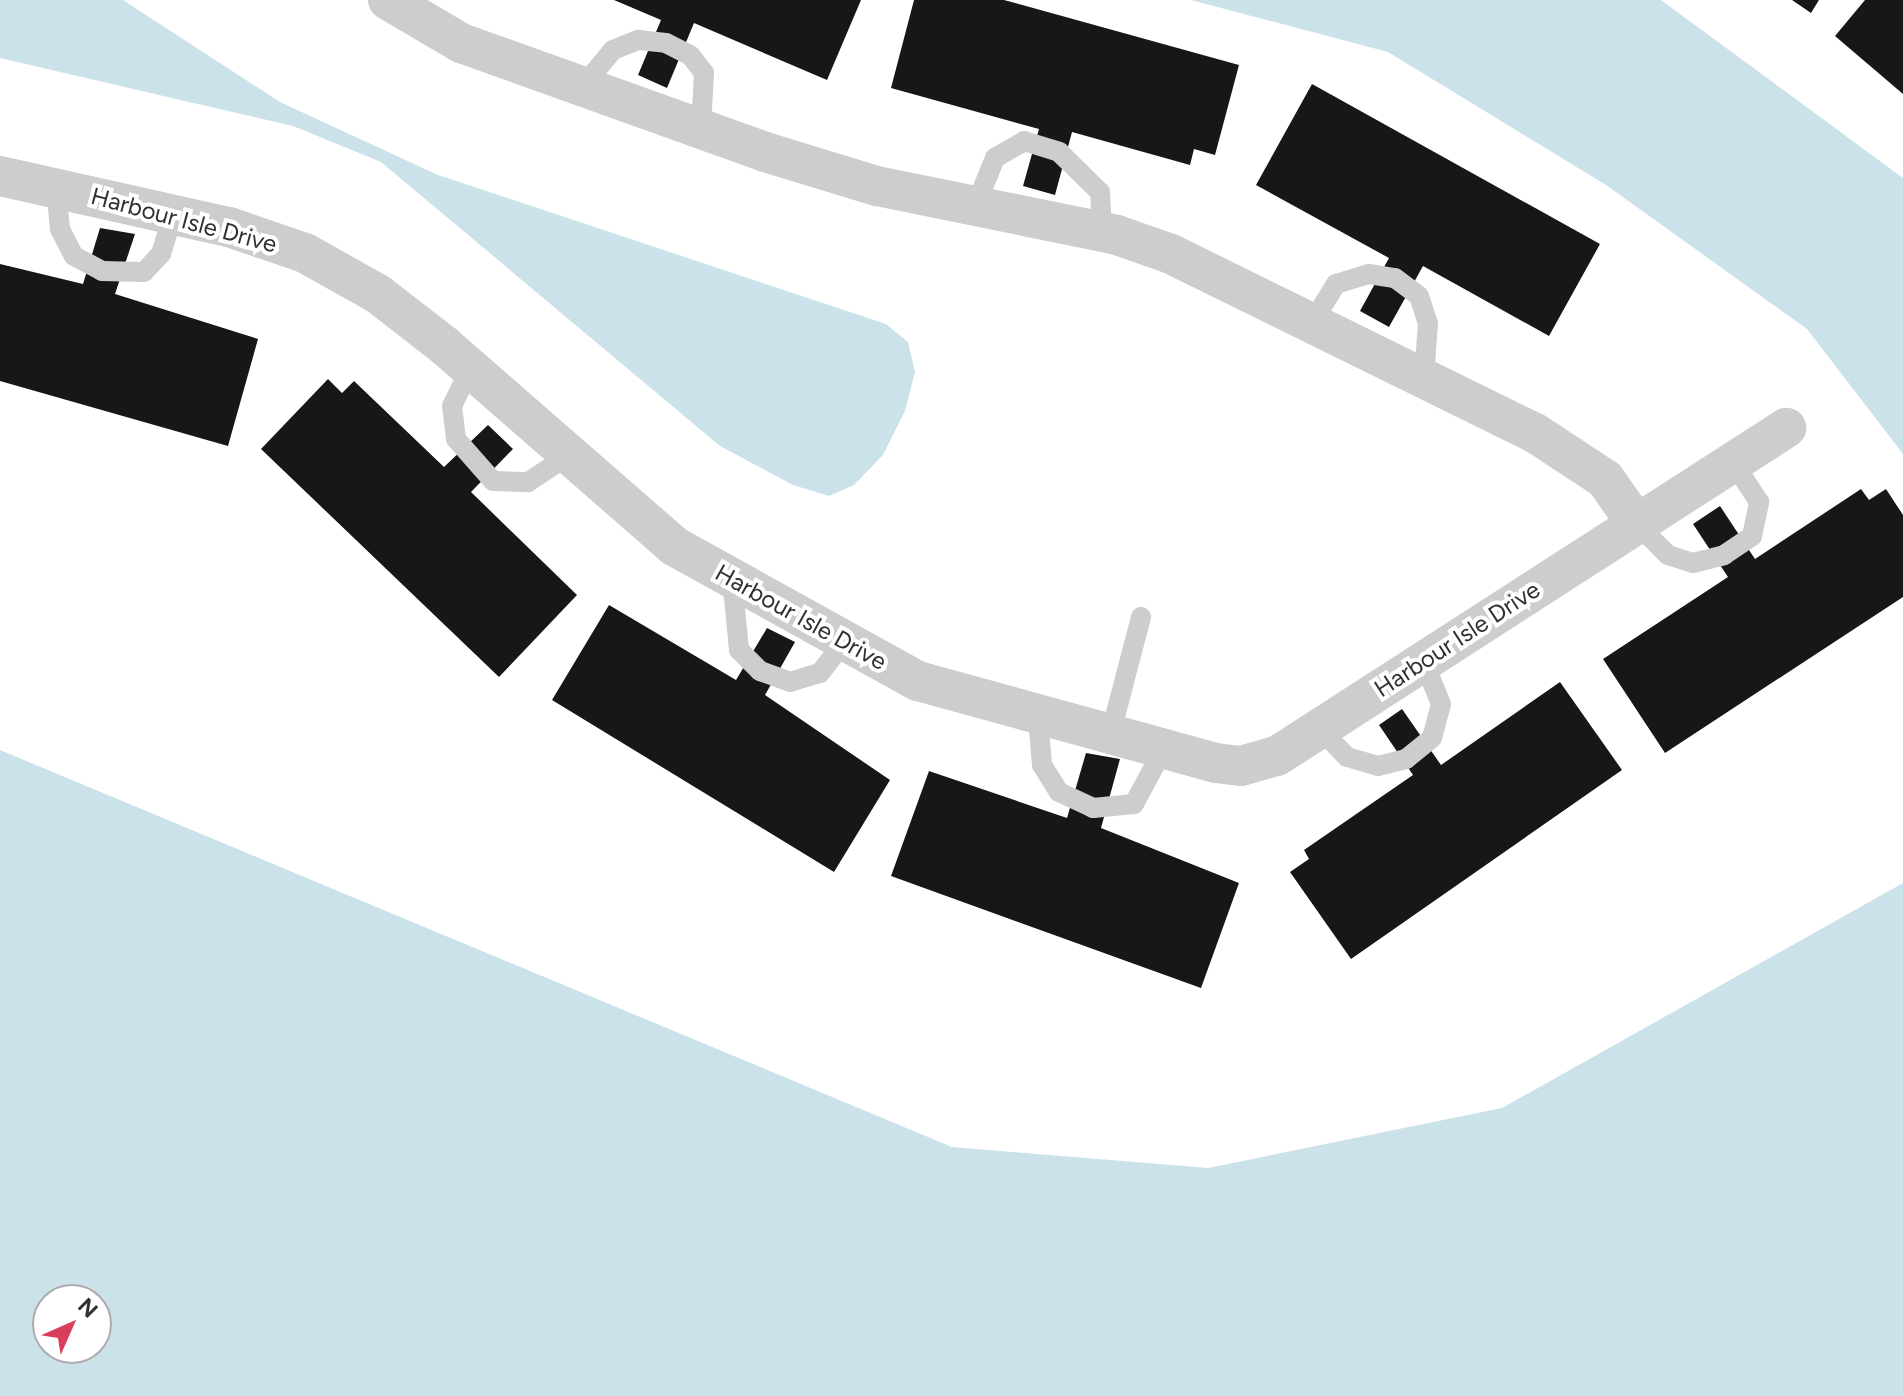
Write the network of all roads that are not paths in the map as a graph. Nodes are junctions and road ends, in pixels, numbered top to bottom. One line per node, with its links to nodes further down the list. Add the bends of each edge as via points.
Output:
1 (388, 0): 2 (street, via 461,43)
2 (583, 86): 3 (street); 3 (lane, via 613,50 638,40 666,43 690,55 704,73)
3 (701, 129): 6 (street, via 877,186)
4 (0, 176): 5 (street, Harbour Isle Drive)
5 (56, 188): 7 (street, Harbour Isle Drive); 7 (lane, via 60,229 74,256 102,271 144,272 161,254)
6 (975, 207): 8 (street); 8 (lane, via 995,158 1024,141 1059,152 1100,192)
7 (173, 214): 10 (street, Harbour Isle Drive, via 305,253 378,294)
8 (1102, 232): 9 (street, via 1171,254)
9 (1312, 323): 11 (street); 11 (lane, via 1336,284 1369,274 1395,278 1419,296 1428,323)
10 (470, 369): 13 (street, Harbour Isle Drive); 13 (lane, via 452,406 456,439 493,481 528,482)
11 (1424, 379): 15 (street, via 1535,433 1605,479)
12 (1786, 428): 14 (street, Harbour Isle Drive)
13 (566, 457): 16 (street, Harbour Isle Drive, via 626,511)
14 (1733, 462): 15 (street, Harbour Isle Drive); 15 (lane, via 1759,502 1752,536 1724,555 1693,563 1668,555)
15 (1636, 523): 19 (street, Harbour Isle Drive)
16 (732, 578): 18 (street, Harbour Isle Drive); 18 (lane, via 739,650 760,671 790,682 820,673)
17 (1141, 617): 22 (lane)
18 (845, 641): 20 (street, Harbour Isle Drive, via 918,681)
19 (1423, 660): 21 (street, Harbour Isle Drive); 21 (lane, via 1441,704 1432,738 1406,759 1378,766 1347,757)
20 (1038, 718): 22 (street, Harbour Isle Drive); 23 (lane, via 1042,765 1059,792 1093,808 1134,804)
21 (1319, 728): 23 (street, Harbour Isle Drive, via 1277,756 1241,766)
22 (1110, 736): 23 (street, Harbour Isle Drive)
23 (1163, 750)

